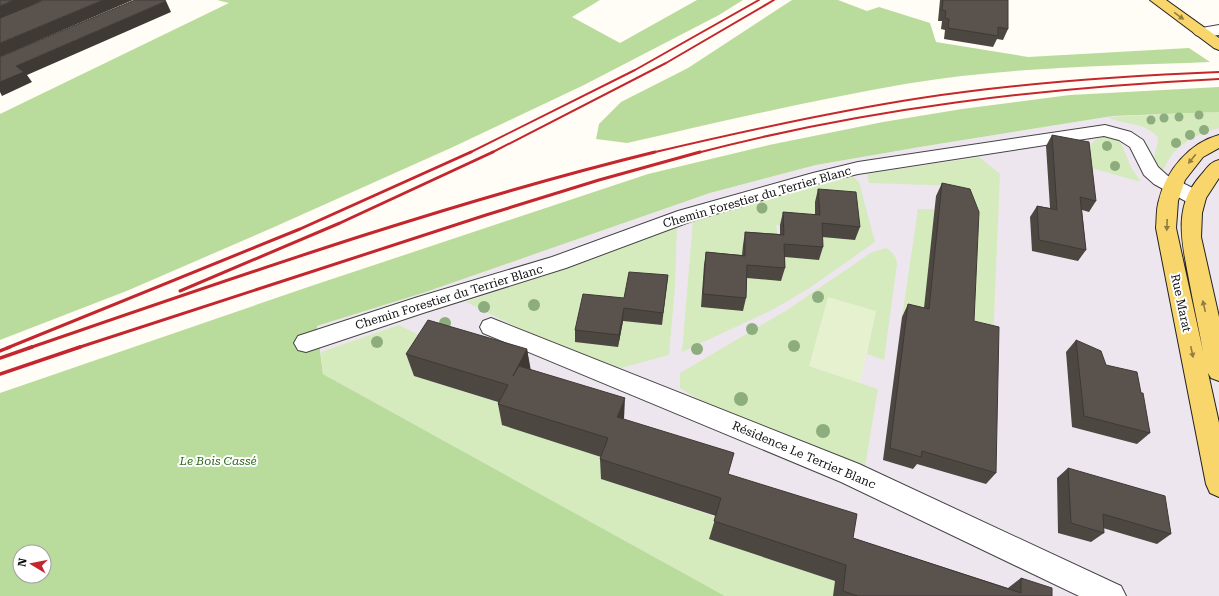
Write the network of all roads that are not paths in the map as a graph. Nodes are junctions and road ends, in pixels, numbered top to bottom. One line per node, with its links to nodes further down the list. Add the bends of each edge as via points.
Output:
1 (1157, 0): 4 (main road, one-way to 4)
2 (1175, 0): 3 (main road)
3 (1218, 31): 4 (street)
4 (1201, 32): 5 (main road)
5 (1219, 45)
6 (1219, 141): 8 (main road, Rue Marat, one-way to 8, via 1197,153 1176,178)
7 (1219, 166): 9 (main road, Rue Marat, via 1205,182)
8 (1173, 186): 9 (street, Chemin Forestier du Terrier Blanc); 11 (street, Chemin Forestier du Terrier Blanc, via 1151,171 1137,144 1125,136 1105,130 858,168 685,216 559,263); 13 (main road, Rue Marat, one-way to 13, via 1168,201 1166,228)
9 (1196, 198): 12 (main road, Rue Marat, one-way to 9, via 1191,237 1192,213)
10 (491, 327): 14 (street, Résidence Le Terrier Blanc, via 850,473)
11 (306, 343)
12 (1219, 371)
13 (1219, 484)
14 (1111, 596)

